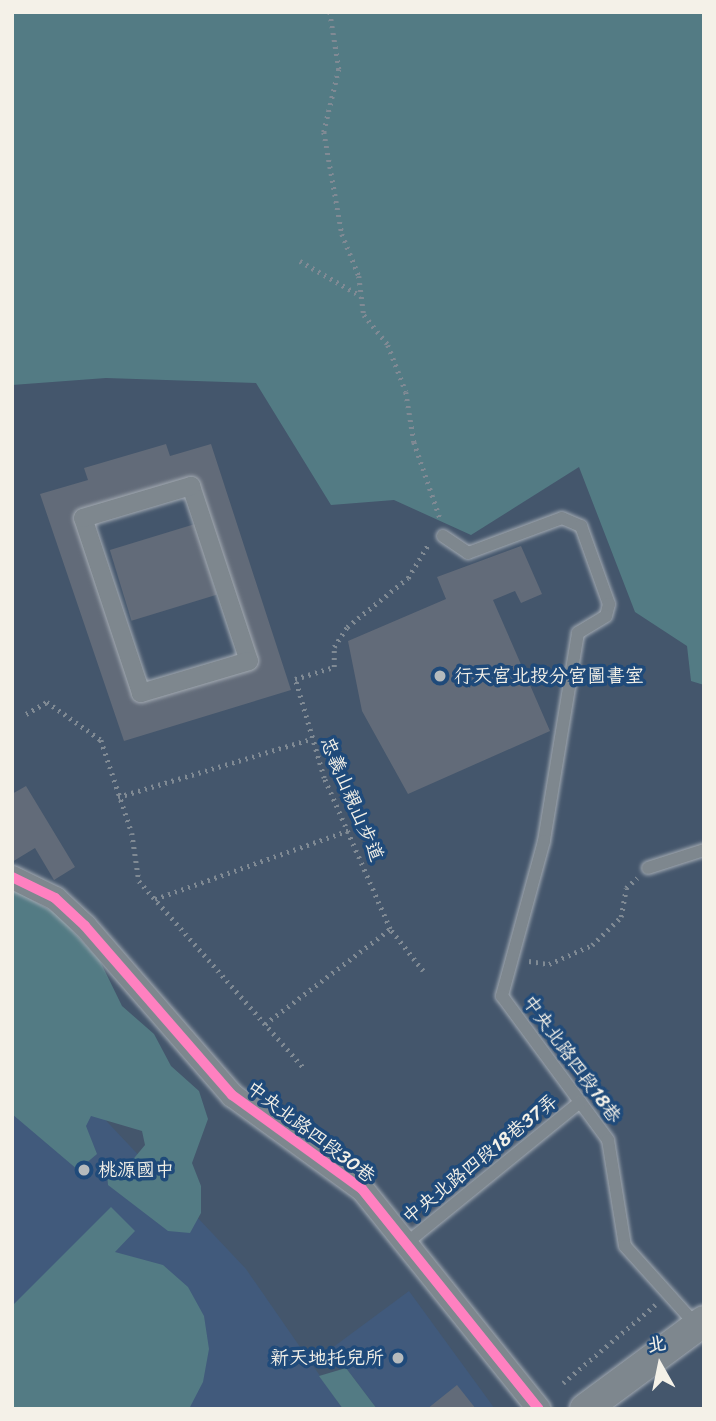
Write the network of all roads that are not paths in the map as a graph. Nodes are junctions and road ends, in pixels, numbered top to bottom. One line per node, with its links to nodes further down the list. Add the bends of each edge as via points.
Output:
1 (83, 518): 1 (street, via 191,486 248,661 141,693)
2 (443, 536): 6 (lane, 中央北路四段18巷, via 468,553 562,518 582,526 609,604 606,616 578,634 544,841 502,996)
3 (704, 850): 4 (lane)
4 (648, 868)
5 (12, 877): 7 (street, 中央北路四段30巷, via 55,898 232,1095 321,1165 362,1189)
6 (580, 1102): 7 (lane, 中央北路四段18巷37弄); 8 (lane, 中央北路四段18巷, via 608,1140 625,1246)
7 (404, 1244): 9 (street, 中央北路四段30巷)
8 (701, 1324): 10 (street)
9 (539, 1409)
10 (585, 1409)

